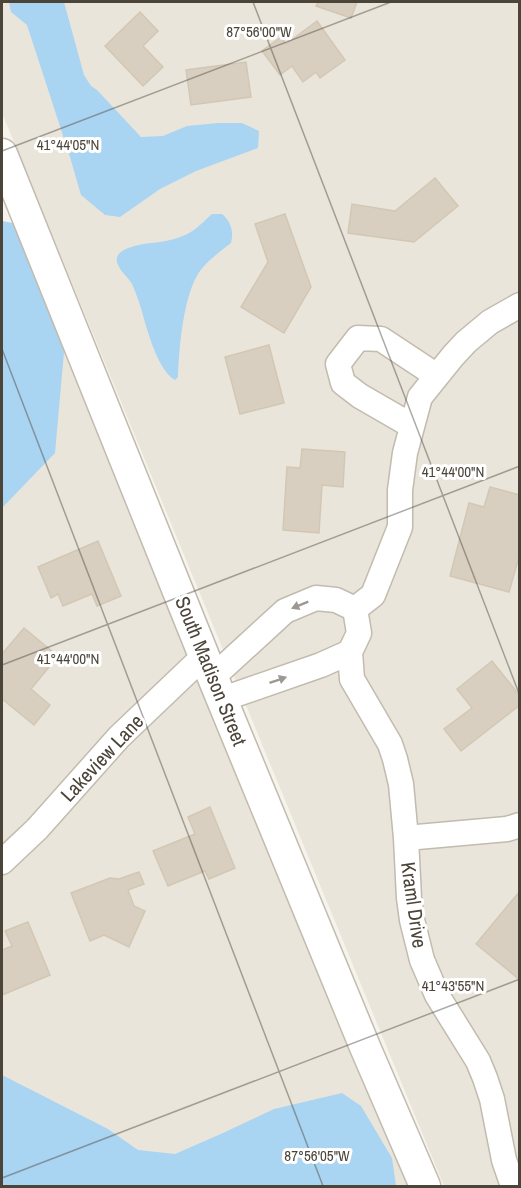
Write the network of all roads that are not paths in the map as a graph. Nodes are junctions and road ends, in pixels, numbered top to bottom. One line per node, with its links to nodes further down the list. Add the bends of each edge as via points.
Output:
1 (2, 154): 7 (street, South Madison Street)
2 (519, 305): 3 (street, via 466,342)
3 (437, 376): 4 (street, via 420,398); 4 (street, via 381,339 358,338 338,364 343,383)
4 (412, 426): 5 (street, via 400,490 400,527 373,595)
5 (355, 609): 6 (street, Kraml Drive, via 359,633); 7 (street, one-way to 7, via 336,600 316,598 285,611)
6 (350, 652): 7 (street, one-way to 6, via 321,665); 9 (street, Kraml Drive, via 352,680 395,759)
7 (214, 677): 10 (street, Lakeview Lane, via 119,737 37,829); 11 (street, South Madison Street)
8 (519, 825): 9 (street)
9 (406, 838): 12 (street, Kraml Drive, via 409,898 422,960 437,995 485,1078)
10 (2, 862)
11 (425, 1186)
12 (513, 1186)

